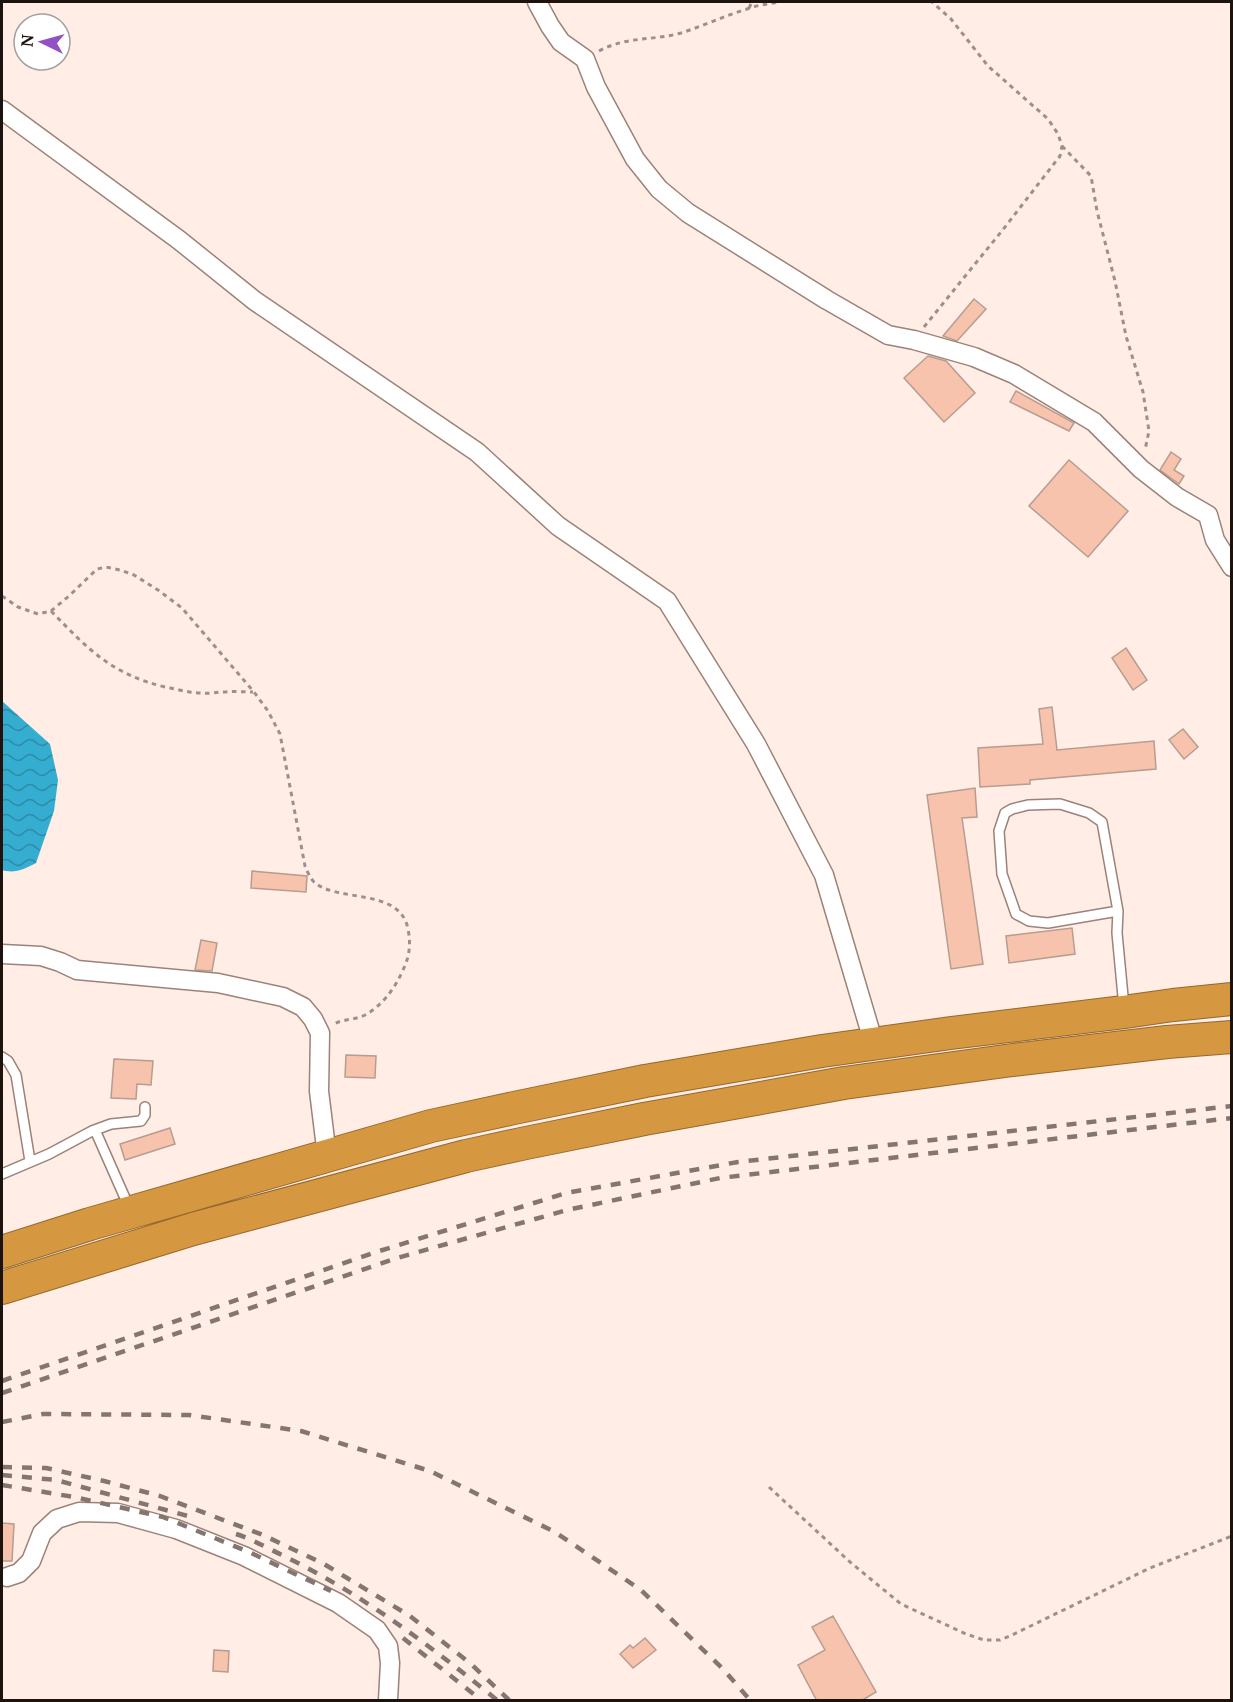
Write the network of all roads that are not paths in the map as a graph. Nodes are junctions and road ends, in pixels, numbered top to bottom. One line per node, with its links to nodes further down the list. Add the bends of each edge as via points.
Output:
1 (537, 2): 3 (street, via 561,42 585,59 635,159 659,189 688,213 888,335 974,357 1014,374 1094,422 1141,469 1208,515 1215,540)
2 (2, 111): 9 (street, via 255,301 477,452 558,526 667,601 756,744 824,875)
3 (1232, 567)
4 (1118, 911): 4 (lane, via 1102,822 1089,813 1060,804 1028,805 1005,813 999,831 1002,874 1016,914 1029,921 1048,923); 7 (lane)
5 (2, 954): 13 (street, via 41,956 77,970 218,983 283,997 303,1007 320,1033 319,1091)
6 (1232, 999): 7 (highway)
7 (1124, 1012): 9 (highway)
8 (1232, 1037): 18 (highway, via 844,1083 526,1143 193,1229)
9 (874, 1044): 13 (highway, via 697,1072 514,1108 431,1126)
10 (2, 1057): 14 (lane, via 16,1074)
11 (145, 1107): 12 (lane, via 141,1121)
12 (95, 1130): 14 (lane); 16 (lane)
13 (327, 1156): 16 (highway)
14 (30, 1161): 15 (lane)
15 (2, 1174)
16 (131, 1212): 17 (highway)
17 (2, 1252)
18 (2, 1288)
19 (7, 1577): 20 (street, via 19,1574 31,1561 42,1533 57,1519 80,1512 117,1513 176,1529 244,1556 338,1603 377,1630 388,1646)
20 (388, 1701)

